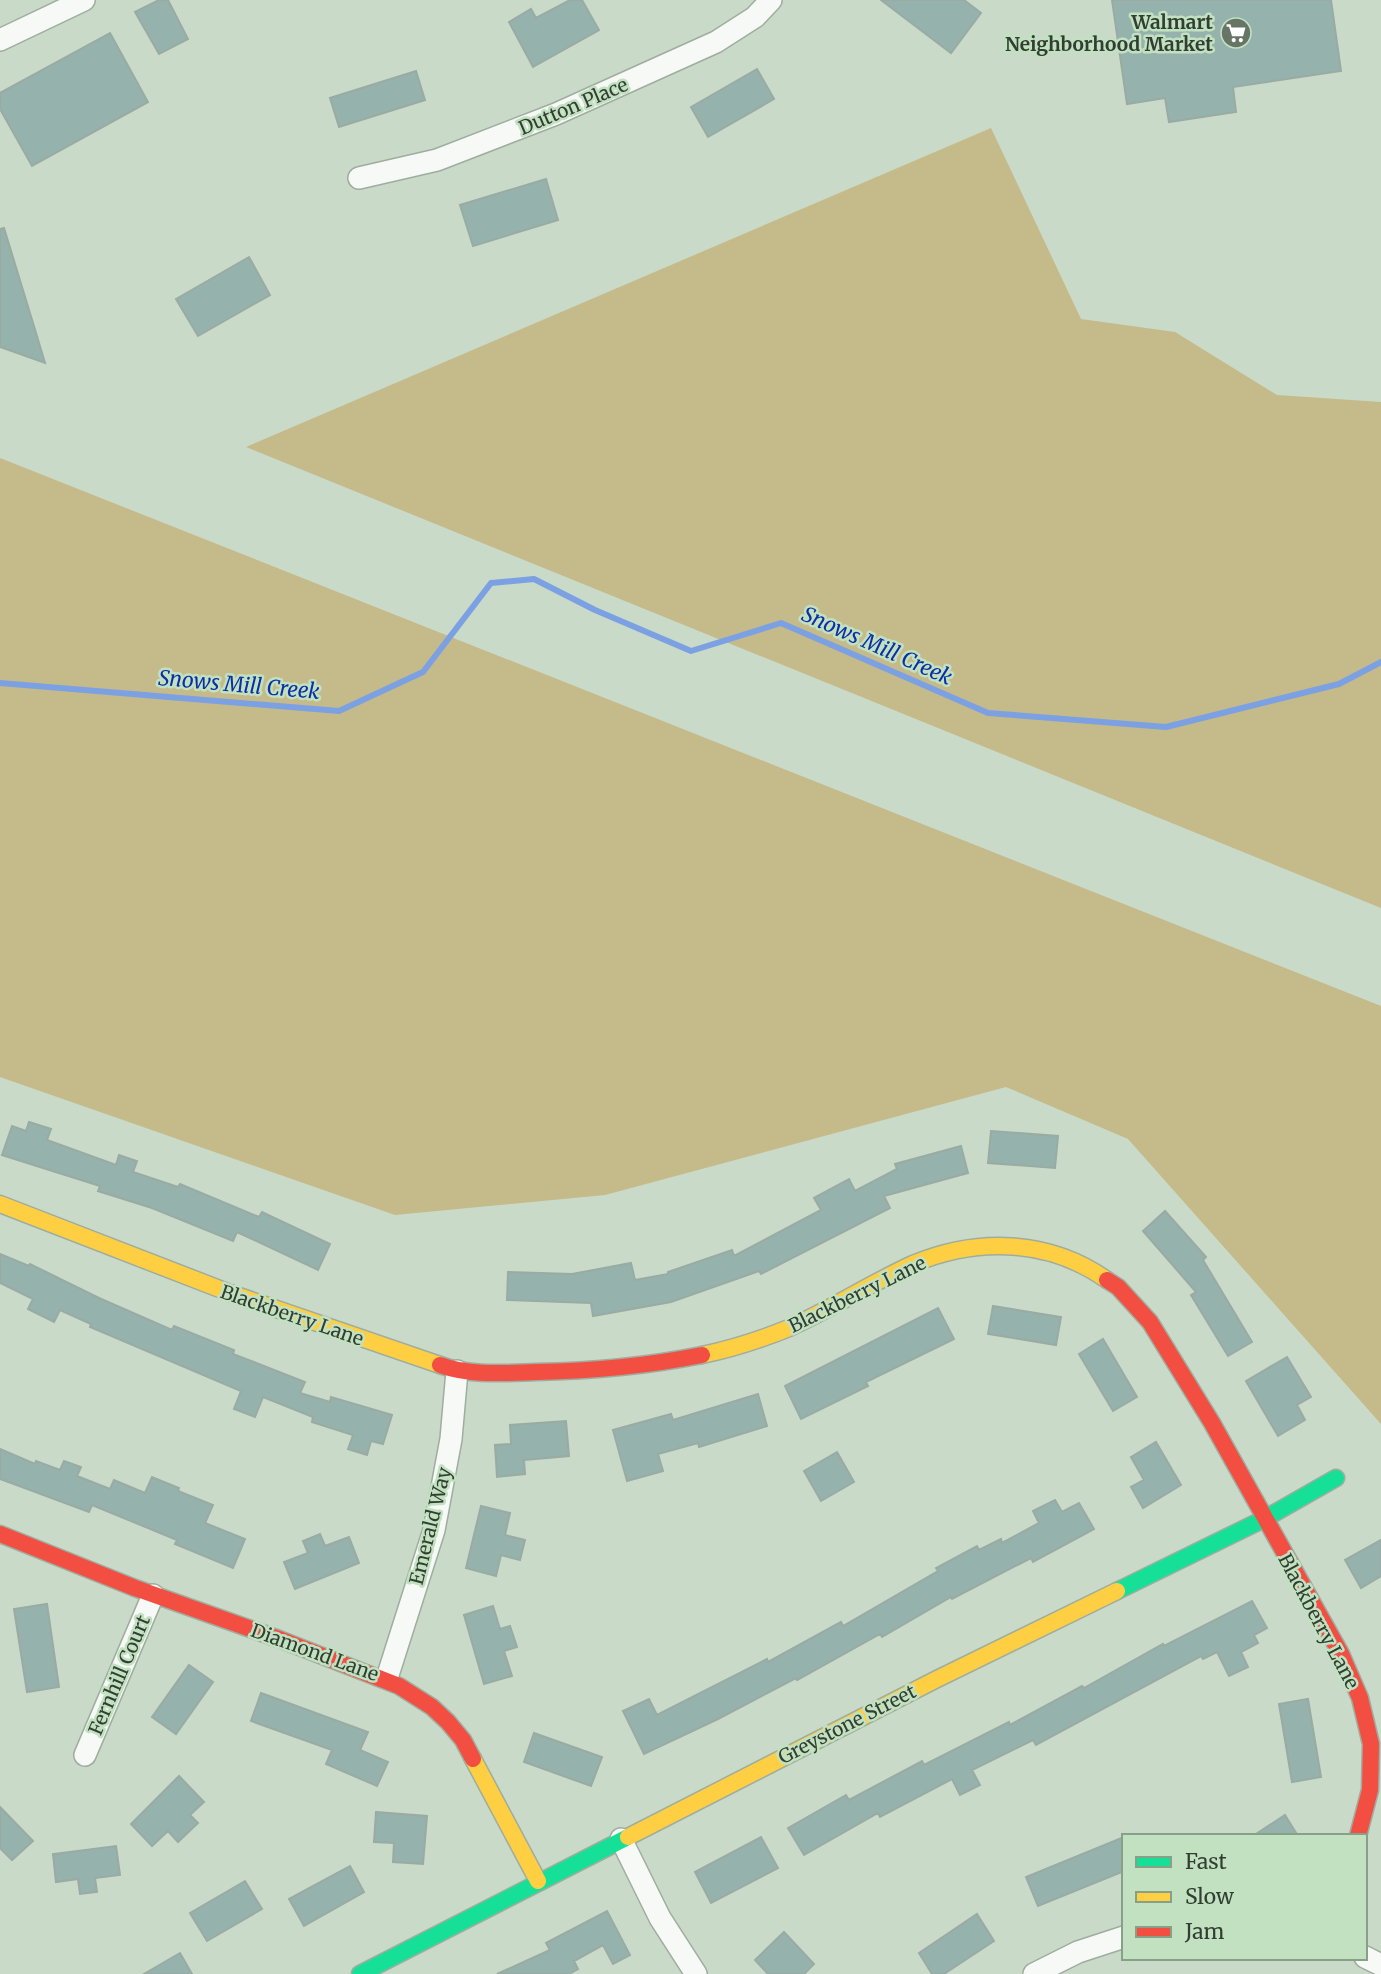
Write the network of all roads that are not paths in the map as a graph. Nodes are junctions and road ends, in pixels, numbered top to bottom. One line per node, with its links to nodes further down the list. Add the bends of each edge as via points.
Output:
1 (771, 0): 4 (street, Dutton Place, via 755,17 716,42 556,114 437,160)
2 (73, 2): 3 (street)
3 (0, 40)
4 (359, 177)
5 (0, 1204): 6 (street, Blackberry Lane, via 230,1293)
6 (457, 1371): 8 (street, Blackberry Lane, via 580,1371 652,1365 721,1351 788,1328 936,1256 983,1245 1031,1247 1077,1261 1136,1304 1212,1423); 11 (street, Emerald Way, via 452,1439 434,1530)
7 (1336, 1478): 8 (street, Greystone Street)
8 (1264, 1518): 13 (street, Blackberry Lane, via 1341,1654 1360,1698 1372,1766); 14 (street, Greystone Street)
9 (0, 1534): 10 (street, Diamond Lane)
10 (153, 1595): 11 (street, Diamond Lane); 12 (street, Fernhill Court)
11 (387, 1678): 15 (street, Diamond Lane, via 421,1697 449,1721)
12 (85, 1755)
13 (1359, 1834)
14 (621, 1839): 15 (street, Greystone Street); 18 (street, via 660,1918)
15 (538, 1881): 17 (street, Greystone Street)
16 (1122, 1938): 19 (street, via 1078,1952)
17 (360, 1974)
18 (696, 1974)
19 (1034, 1974)

